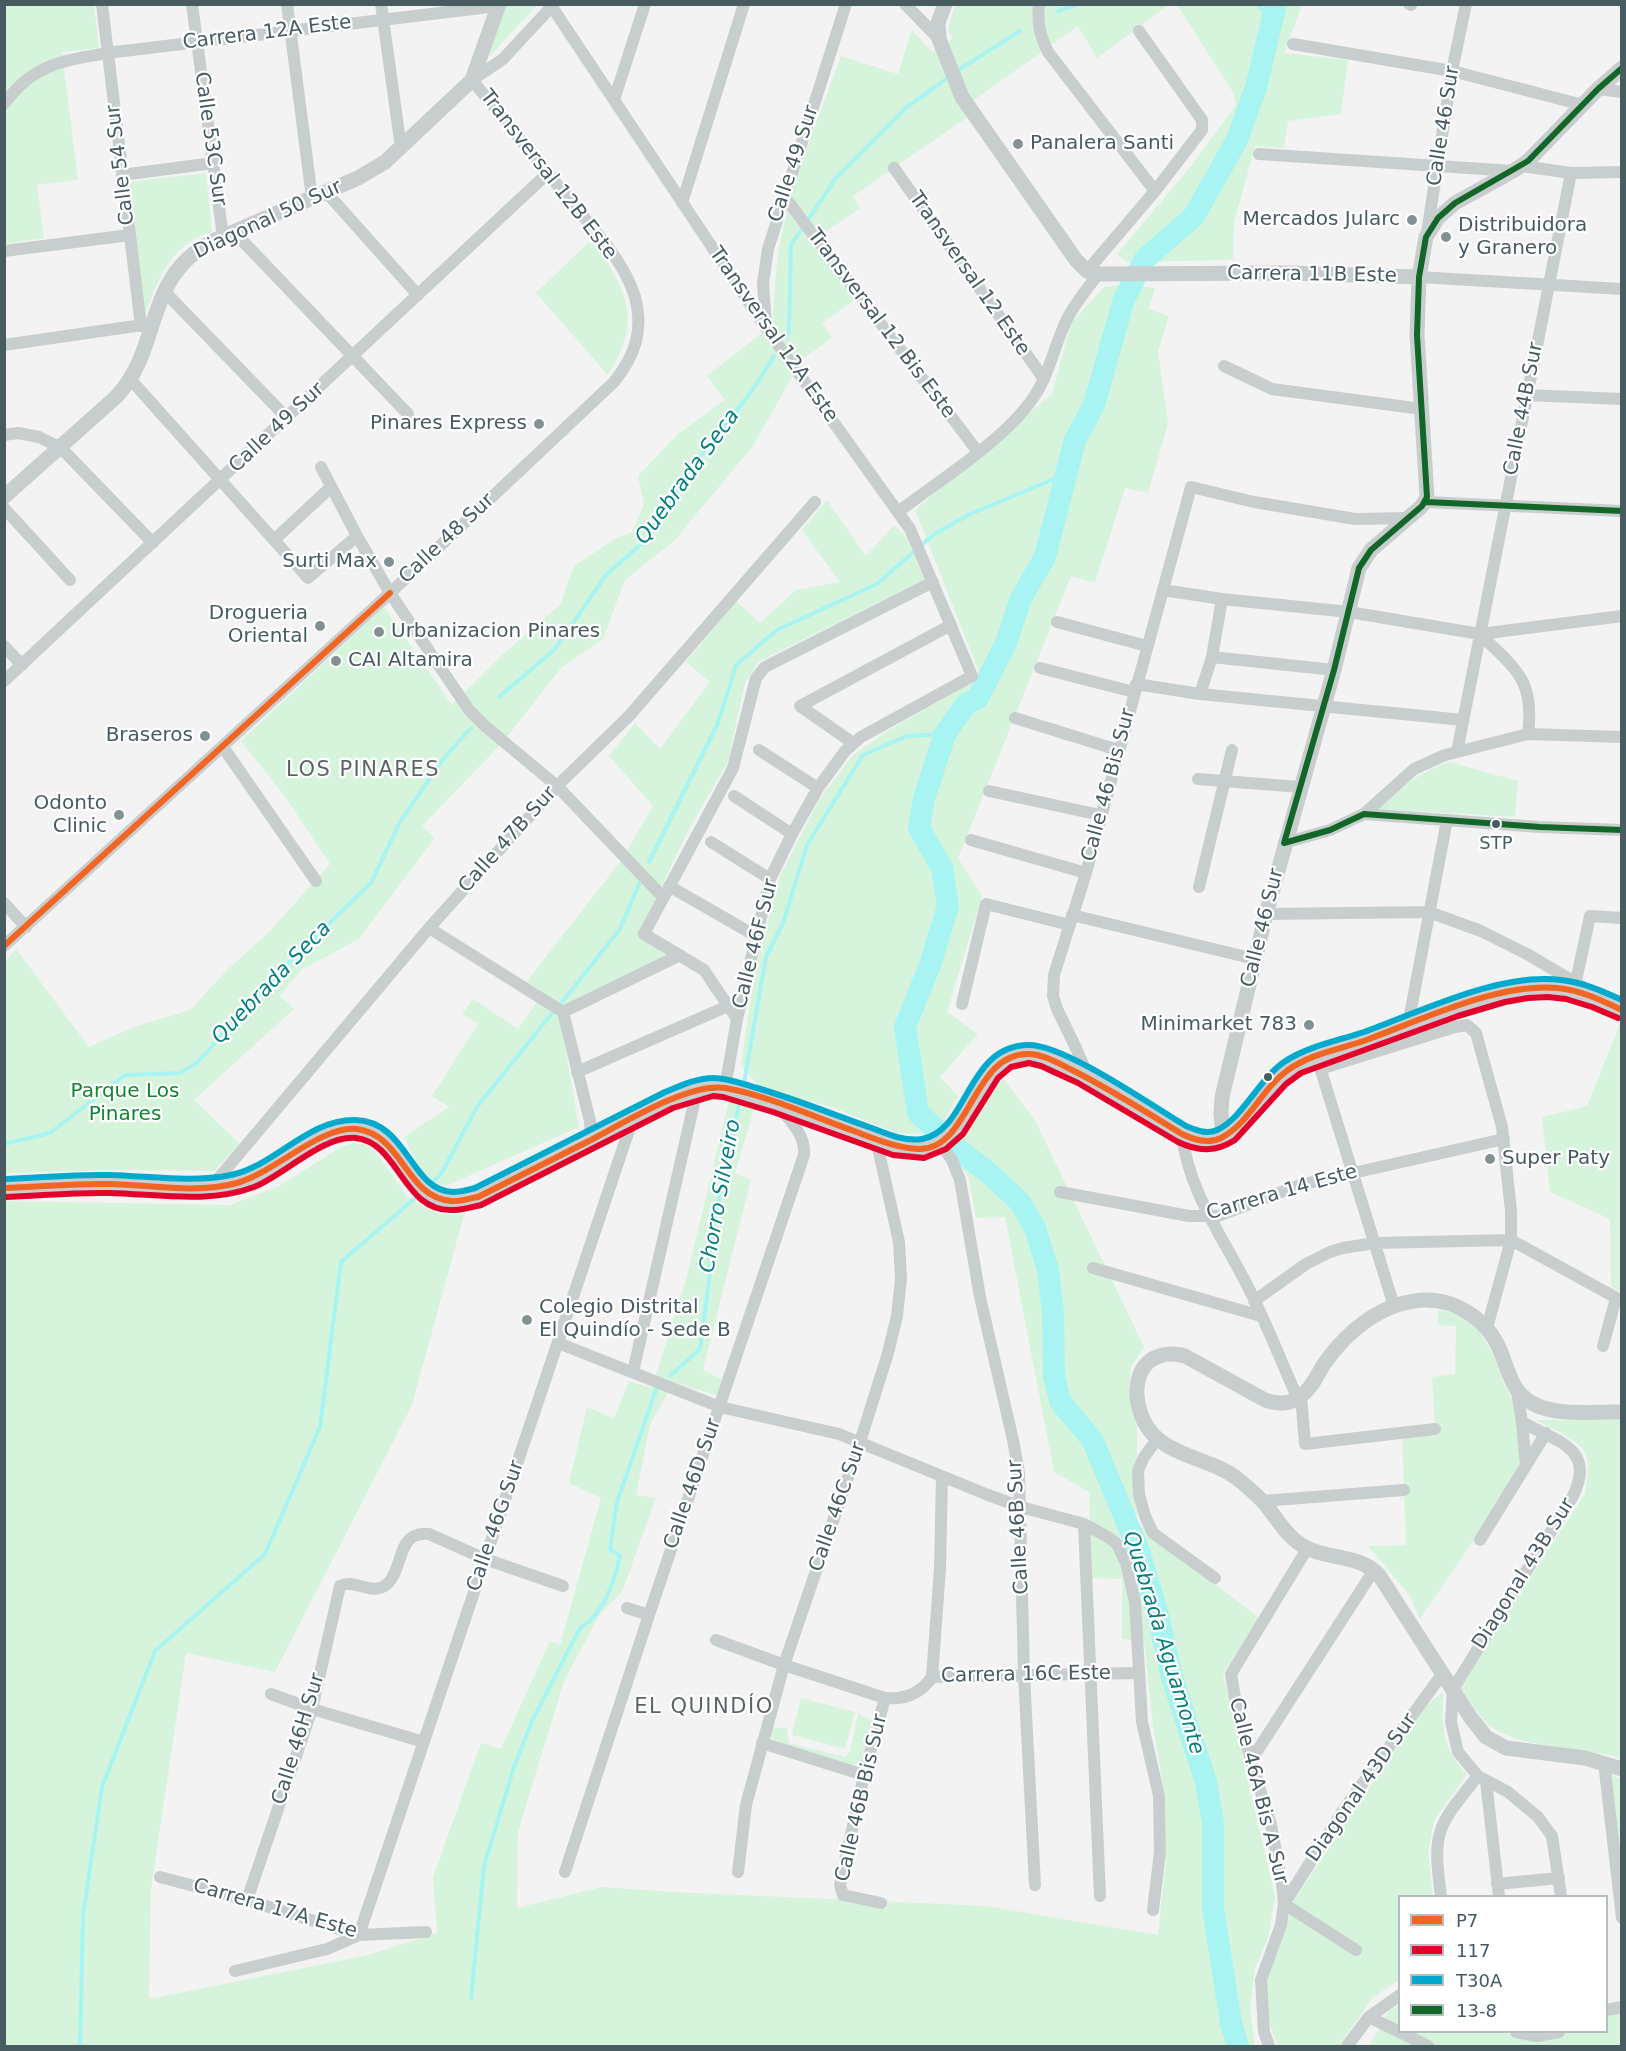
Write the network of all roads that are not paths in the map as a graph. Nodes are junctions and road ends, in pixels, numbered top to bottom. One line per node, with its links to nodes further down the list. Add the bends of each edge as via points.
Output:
1 (102, 4): 20 (street, Calle 54 Sur)
2 (192, 4): 17 (street, Calle 53C Sur)
3 (287, 4): 15 (street)
4 (381, 4): 14 (street)
5 (645, 4): 26 (street)
6 (744, 4): 42 (street)
7 (846, 4): 41 (street, Calle 49 Sur)
8 (905, 4): 19 (street)
9 (945, 4): 19 (street, via 938,23)
10 (1039, 4): 39 (street, via 1041,38 1048,52)
11 (1466, 4): 22 (street, Calle 46 Sur)
12 (498, 5): 14 (street, Carrera 12A Este); 23 (street)
13 (553, 6): 23 (street, Diagonal 50 Sur, via 503,59); 26 (street, Transversal 12A Este)
14 (383, 19): 15 (street, Carrera 12A Este); 29 (street)
15 (291, 30): 17 (street, Carrera 12A Este); 40 (street)
16 (1139, 31): 39 (street, via 1202,120 1202,130)
17 (197, 42): 20 (street, Carrera 12A Este); 31 (street, Calle 53C Sur)
18 (1293, 44): 22 (street)
19 (940, 45): 48 (street, via 962,97 1076,260)
20 (107, 53): 27 (street, Carrera 12A Este, via 43,68 19,86); 38 (street, Calle 54 Sur)
21 (1622, 68): 24 (street)
22 (1452, 72): 28 (street); 32 (street, Calle 46 Sur)
23 (472, 80): 29 (street, Diagonal 50 Sur); 37 (street, Transversal 12B Este)
24 (1598, 89): 25 (street); 28 (street)
25 (1622, 92)
26 (614, 100): 42 (street, Transversal 12A Este)
27 (4, 104)
28 (1582, 105): 34 (street)
29 (401, 148): 40 (street, Diagonal 50 Sur, via 367,174)
30 (1259, 154): 32 (street)
31 (213, 163): 38 (street); 44 (street, Calle 53C Sur)
32 (1437, 166): 34 (street); 45 (street, Calle 46 Sur)
33 (894, 168): 60 (street, Transversal 12 Este)
34 (1517, 169): 35 (street); 45 (street, via 1455,203 1438,218)
35 (1571, 172): 36 (street); 50 (street, Calle 44B Sur)
36 (1622, 172)
37 (548, 173): 47 (street, Transversal 12B Este); 53 (street, Calle 49 Sur)
38 (122, 176): 43 (street, Calle 54 Sur)
39 (1155, 191): 48 (street)
40 (319, 195): 44 (street, Diagonal 50 Sur); 53 (street)
41 (784, 196): 55 (street, Calle 49 Sur, via 764,266); 68 (street, Transversal 12 Bis Este)
42 (682, 203): 55 (street, Transversal 12A Este)
43 (129, 235): 46 (street); 54 (street, Calle 54 Sur)
44 (229, 235): 52 (street, Diagonal 50 Sur, via 201,247 183,261); 57 (street)
45 (1426, 237): 49 (street, Calle 46 Sur)
46 (4, 251)
47 (623, 271): 86 (street, Calle 48 Sur, via 635,298 638,321 633,353 622,373)
48 (1099, 273): 49 (street, Carrera 11B Este); 60 (street, via 1073,307)
49 (1419, 277): 50 (street, Carrera 11B Este); 63 (street, Calle 46 Sur, via 1417,335)
50 (1549, 286): 51 (street, Carrera 11B Este); 61 (street, Calle 44B Sur)
51 (1622, 289)
52 (164, 291): 54 (street, Diagonal 50 Sur); 65 (street)
53 (418, 295): 57 (street, Calle 49 Sur)
54 (146, 325): 56 (street); 59 (street, Diagonal 50 Sur)
55 (766, 328): 78 (street, Transversal 12A Este)
56 (4, 345)
57 (353, 356): 64 (street); 65 (street, Calle 49 Sur)
58 (1224, 366): 63 (street, via 1272,389)
59 (131, 380): 67 (street, Diagonal 50 Sur); 70 (street)
60 (1044, 380): 68 (street, via 1020,415)
61 (1526, 395): 62 (street); 75 (street, Calle 44B Sur)
62 (1622, 399)
63 (1422, 409): 74 (street, Calle 46 Sur)
64 (408, 414)
65 (287, 418): 70 (street, Calle 49 Sur)
66 (4, 435): 67 (street, via 39,437)
67 (61, 448): 72 (street, Diagonal 50 Sur); 82 (street)
68 (978, 452): 78 (street)
69 (321, 467): 71 (street)
70 (220, 480): 81 (street); 82 (street, Calle 49 Sur)
71 (331, 487): 80 (street); 81 (street)
72 (4, 497)
73 (815, 502): 116 (street, Calle 47B Sur, via 629,716)
74 (1426, 502): 75 (street); 79 (street, Calle 46 Sur)
75 (1505, 505): 77 (street); 92 (street, Calle 44B Sur)
76 (4, 508): 83 (street)
77 (1622, 511)
78 (898, 512): 84 (street, Transversal 12A Este)
79 (1408, 518): 85 (street, Calle 46 Bis Sur, via 1355,519 1191,487); 88 (street, Calle 46 Sur, via 1366,556 1359,568)
80 (357, 536): 81 (street, via 308,578); 86 (street)
81 (274, 540)
82 (153, 543): 96 (street, Calle 49 Sur)
83 (70, 580)
84 (933, 582): 91 (street, Transversal 12A Este); 133 (street, via 765,667 756,678 733,768)
85 (1163, 590): 87 (street); 94 (street, Calle 46 Bis Sur)
86 (390, 592): 109 (street, Calle 48 Sur); 116 (street, via 469,710)
87 (1222, 599): 88 (street); 95 (street)
88 (1349, 612): 92 (street); 98 (street, Calle 46 Sur)
89 (1622, 616): 92 (street)
90 (1057, 622): 94 (street)
91 (951, 625): 99 (street, Transversal 12A Este); 108 (street, via 800,706)
92 (1480, 634): 105 (street, Calle 44B Sur); 106 (street, via 1520,674 1527,688)
93 (4, 646): 96 (street)
94 (1147, 646): 101 (street, Calle 46 Bis Sur)
95 (1212, 657): 98 (street); 102 (street)
96 (22, 665): 100 (street, Calle 49 Sur)
97 (1040, 668): 101 (street)
98 (1334, 670): 103 (street, Calle 46 Sur)
99 (972, 676): 108 (street, Calle 46F Sur)
100 (4, 681)
101 (1136, 688): 102 (street); 111 (street, Calle 46 Bis Sur)
102 (1200, 694): 103 (street)
103 (1323, 705): 105 (street); 117 (street, Calle 46 Sur)
104 (1015, 718): 111 (street)
105 (1463, 720): 113 (street, Calle 44B Sur)
106 (1528, 734): 107 (street); 113 (street)
107 (1622, 737)
108 (853, 743): 118 (street, Calle 46F Sur)
109 (223, 747): 131 (street); 139 (street, Calle 48 Sur)
110 (759, 750): 118 (street)
111 (1118, 750): 122 (street, Calle 46 Bis Sur)
112 (1232, 750): 115 (street)
113 (1457, 752): 121 (street, via 1414,769)
114 (1198, 778): 115 (street)
115 (1224, 781): 117 (street); 132 (street)
116 (556, 786): 133 (street); 140 (street, Calle 47B Sur)
117 (1300, 787): 128 (street, Calle 46 Sur)
118 (818, 788): 125 (street, Calle 46F Sur)
119 (989, 791): 122 (street)
120 (735, 796): 125 (street)
121 (1364, 814): 123 (street); 128 (street, via 1330,830)
122 (1100, 815): 129 (street, Calle 46 Bis Sur)
123 (1447, 820): 124 (street); 135 (street)
124 (1622, 830)
125 (792, 834): 130 (street, Calle 46F Sur)
126 (971, 840): 129 (street)
127 (711, 842): 130 (street)
128 (1284, 843): 136 (street, Calle 46 Sur)
129 (1086, 873): 138 (street, Calle 46 Bis Sur)
130 (770, 879): 141 (street, Calle 46F Sur)
131 (316, 881)
132 (1199, 887)
133 (666, 892): 141 (street); 143 (street, via 644,934)
134 (4, 903): 139 (street)
135 (1429, 912): 136 (street); 145 (street, via 1481,931); 151 (street)
136 (1266, 914): 144 (street, Calle 46 Sur)
137 (1622, 918): 145 (street, via 1590,916)
138 (1071, 920): 144 (street); 146 (street, via 986,904); 154 (street, Calle 46 Bis Sur, via 1054,975 1053,996)
139 (26, 927): 142 (street, Calle 48 Sur)
140 (429, 928): 149 (street); 166 (street, Calle 47B Sur)
141 (756, 936): 150 (street, Calle 46F Sur)
142 (4, 946)
143 (680, 956): 147 (street, via 704,970); 149 (street)
144 (1255, 959): 160 (street, Calle 46 Sur, via 1222,1097)
145 (1576, 981): 148 (street)
146 (962, 1004)
147 (728, 1006): 150 (street); 153 (street)
148 (1617, 1007): 151 (main road, via 1567,989 1532,989 1474,1002)
149 (563, 1012): 153 (street)
150 (737, 1019): 155 (street, Calle 46F Sur)
151 (1407, 1026): 152 (main road)
152 (1318, 1063): 160 (main road, via 1293,1067); 163 (street, via 1467,1025 1476,1034); 165 (street)
153 (577, 1072): 161 (street)
154 (1089, 1080): 159 (main road); 164 (main road, via 1038,1055 1004,1060 991,1072 952,1133)
155 (729, 1089): 156 (main road); 157 (main road)
156 (697, 1090): 158 (main road); 180 (street)
157 (776, 1103): 162 (main road); 183 (street, Calle 46D Sur, via 802,1137 804,1155)
158 (633, 1118): 161 (main road); 178 (street, Calle 46G Sur)
159 (1182, 1134): 160 (main road, via 1204,1141); 169 (street, via 1187,1167)
160 (1223, 1137)
161 (591, 1139): 166 (main road, via 469,1199 452,1201 424,1190 389,1144 372,1132 357,1129 331,1133 251,1178)
162 (876, 1139): 164 (main road, via 918,1150); 189 (street, Calle 46C Sur, via 899,1242 901,1279 893,1335)
163 (1504, 1139): 165 (street, Carrera 14 Este); 170 (street)
164 (940, 1143): 194 (street, Calle 46B Sur, via 960,1180 980,1297 1013,1440)
165 (1352, 1172): 169 (street, Carrera 14 Este, via 1288,1188); 171 (street)
166 (212, 1186): 167 (main road, via 105,1184)
167 (4, 1188)
168 (1060, 1192): 169 (street, Carrera 14 Este)
169 (1210, 1217): 174 (street)
170 (1511, 1240): 171 (street); 173 (street); 177 (street)
171 (1375, 1244): 174 (street, via 1330,1252); 175 (street)
172 (1092, 1268): 176 (street)
173 (1619, 1299): 179 (street)
174 (1254, 1301): 176 (street)
175 (1394, 1306): 177 (street, via 1424,1300 1444,1302 1471,1314); 182 (street, via 1352,1332)
176 (1261, 1316): 182 (street)
177 (1487, 1329): 181 (street, via 1499,1347)
178 (558, 1343): 180 (street); 198 (street, Calle 46G Sur)
179 (1603, 1346)
180 (633, 1371): 183 (street)
181 (1517, 1392): 184 (street, via 1554,1411); 185 (street)
182 (1299, 1397): 186 (street, via 1305,1444); 188 (street, via 1282,1403 1265,1400 1179,1354 1157,1357 1141,1372 1137,1389 1144,1422)
183 (720, 1407): 189 (street, via 827,1430); 203 (street, Calle 46D Sur)
184 (1622, 1412)
185 (1522, 1422): 187 (street, Diagonal 43B Sur); 190 (street)
186 (1435, 1429)
187 (1546, 1433): 190 (street); 211 (street, Diagonal 43B Sur, via 1571,1450 1580,1470 1579,1484)
188 (1158, 1438): 193 (street, via 1184,1455 1233,1475); 200 (street, via 1138,1471 1145,1516 1153,1533)
189 (860, 1442): 191 (street); 205 (street, Calle 46C Sur)
190 (1526, 1466): 196 (street)
191 (942, 1477): 194 (street); 210 (street)
192 (1404, 1490): 193 (street)
193 (1262, 1501): 197 (street)
194 (1021, 1507): 195 (street); 209 (street, Calle 46B Sur)
195 (1084, 1524): 206 (street, via 1117,1544 1126,1563 1135,1602); 208 (street)
196 (1480, 1540)
197 (1307, 1549): 199 (street, via 1361,1562); 217 (street, Calle 46A Bis A Sur, via 1231,1674 1239,1721)
198 (485, 1559): 201 (street); 214 (street, Calle 46H Sur, via 429,1534 414,1535 386,1585 370,1589 350,1584 340,1587); 215 (street, Calle 46G Sur)
199 (1374, 1570): 207 (street); 217 (street)
200 (1215, 1578)
201 (562, 1586)
202 (627, 1608): 203 (street)
203 (648, 1615): 222 (street, Calle 46D Sur)
204 (716, 1640): 205 (street, Carrera 16C Este)
205 (784, 1665): 213 (street, Carrera 16C Este); 216 (street, Calle 46C Sur)
206 (1138, 1673): 208 (street, Carrera 16C Este); 234 (street, via 1142,1722 1159,1796 1160,1852)
207 (1443, 1673): 211 (street); 233 (street, Diagonal 43D Sur, via 1344,1809)
208 (1090, 1674): 209 (street, Carrera 16C Este); 230 (street)
209 (1024, 1675): 210 (street, Carrera 16C Este); 226 (street, Calle 46B Sur)
210 (933, 1677): 213 (street, Carrera 16C Este, via 908,1696)
211 (1453, 1689): 218 (street, via 1486,1737 1495,1743); 221 (street, via 1453,1738 1458,1752)
212 (271, 1694): 214 (street)
213 (885, 1698): 220 (street, Calle 46B Bis Sur)
214 (312, 1709): 215 (street); 231 (street, Calle 46H Sur)
215 (424, 1742): 237 (street, Calle 46G Sur)
216 (762, 1743): 220 (street); 223 (street, Calle 46C Sur, via 746,1805)
217 (1252, 1759): 233 (street, Calle 46A Bis A Sur, via 1271,1825)
218 (1604, 1763): 219 (street); 235 (street)
219 (1622, 1769)
220 (864, 1775): 232 (street, Calle 46B Bis Sur, via 840,1885 843,1895)
221 (1482, 1779): 225 (street, via 1508,1792 1538,1817 1552,1836); 227 (street); 228 (street, via 1444,1819 1438,1833)
222 (565, 1872)
223 (738, 1872)
224 (160, 1877): 231 (street, Carrera 17A Este)
225 (1559, 1878): 227 (street); 229 (street)
226 (1035, 1885)
227 (1498, 1890)
228 (1441, 1895)
229 (1561, 1895)
230 (1100, 1896)
231 (247, 1900): 237 (street, Carrera 17A Este)
232 (881, 1903)
233 (1284, 1904): 238 (street); 246 (street, Calle 46A Bis A Sur, via 1281,1925 1260,1980 1264,2032)
234 (1153, 1910)
235 (1622, 1918)
236 (426, 1932): 237 (street, Carrera 17A Este)
237 (360, 1935): 239 (street, via 327,1949)
238 (1356, 1950)
239 (235, 1971)
240 (1398, 1996): 241 (street)
241 (1368, 2017): 242 (street); 247 (street)
242 (1398, 2032)
243 (1401, 2033): 248 (street)
244 (1524, 2033): 245 (street, via 1537,2036)
245 (1550, 2033)
246 (1269, 2046)
247 (1347, 2046)
248 (1428, 2046)

